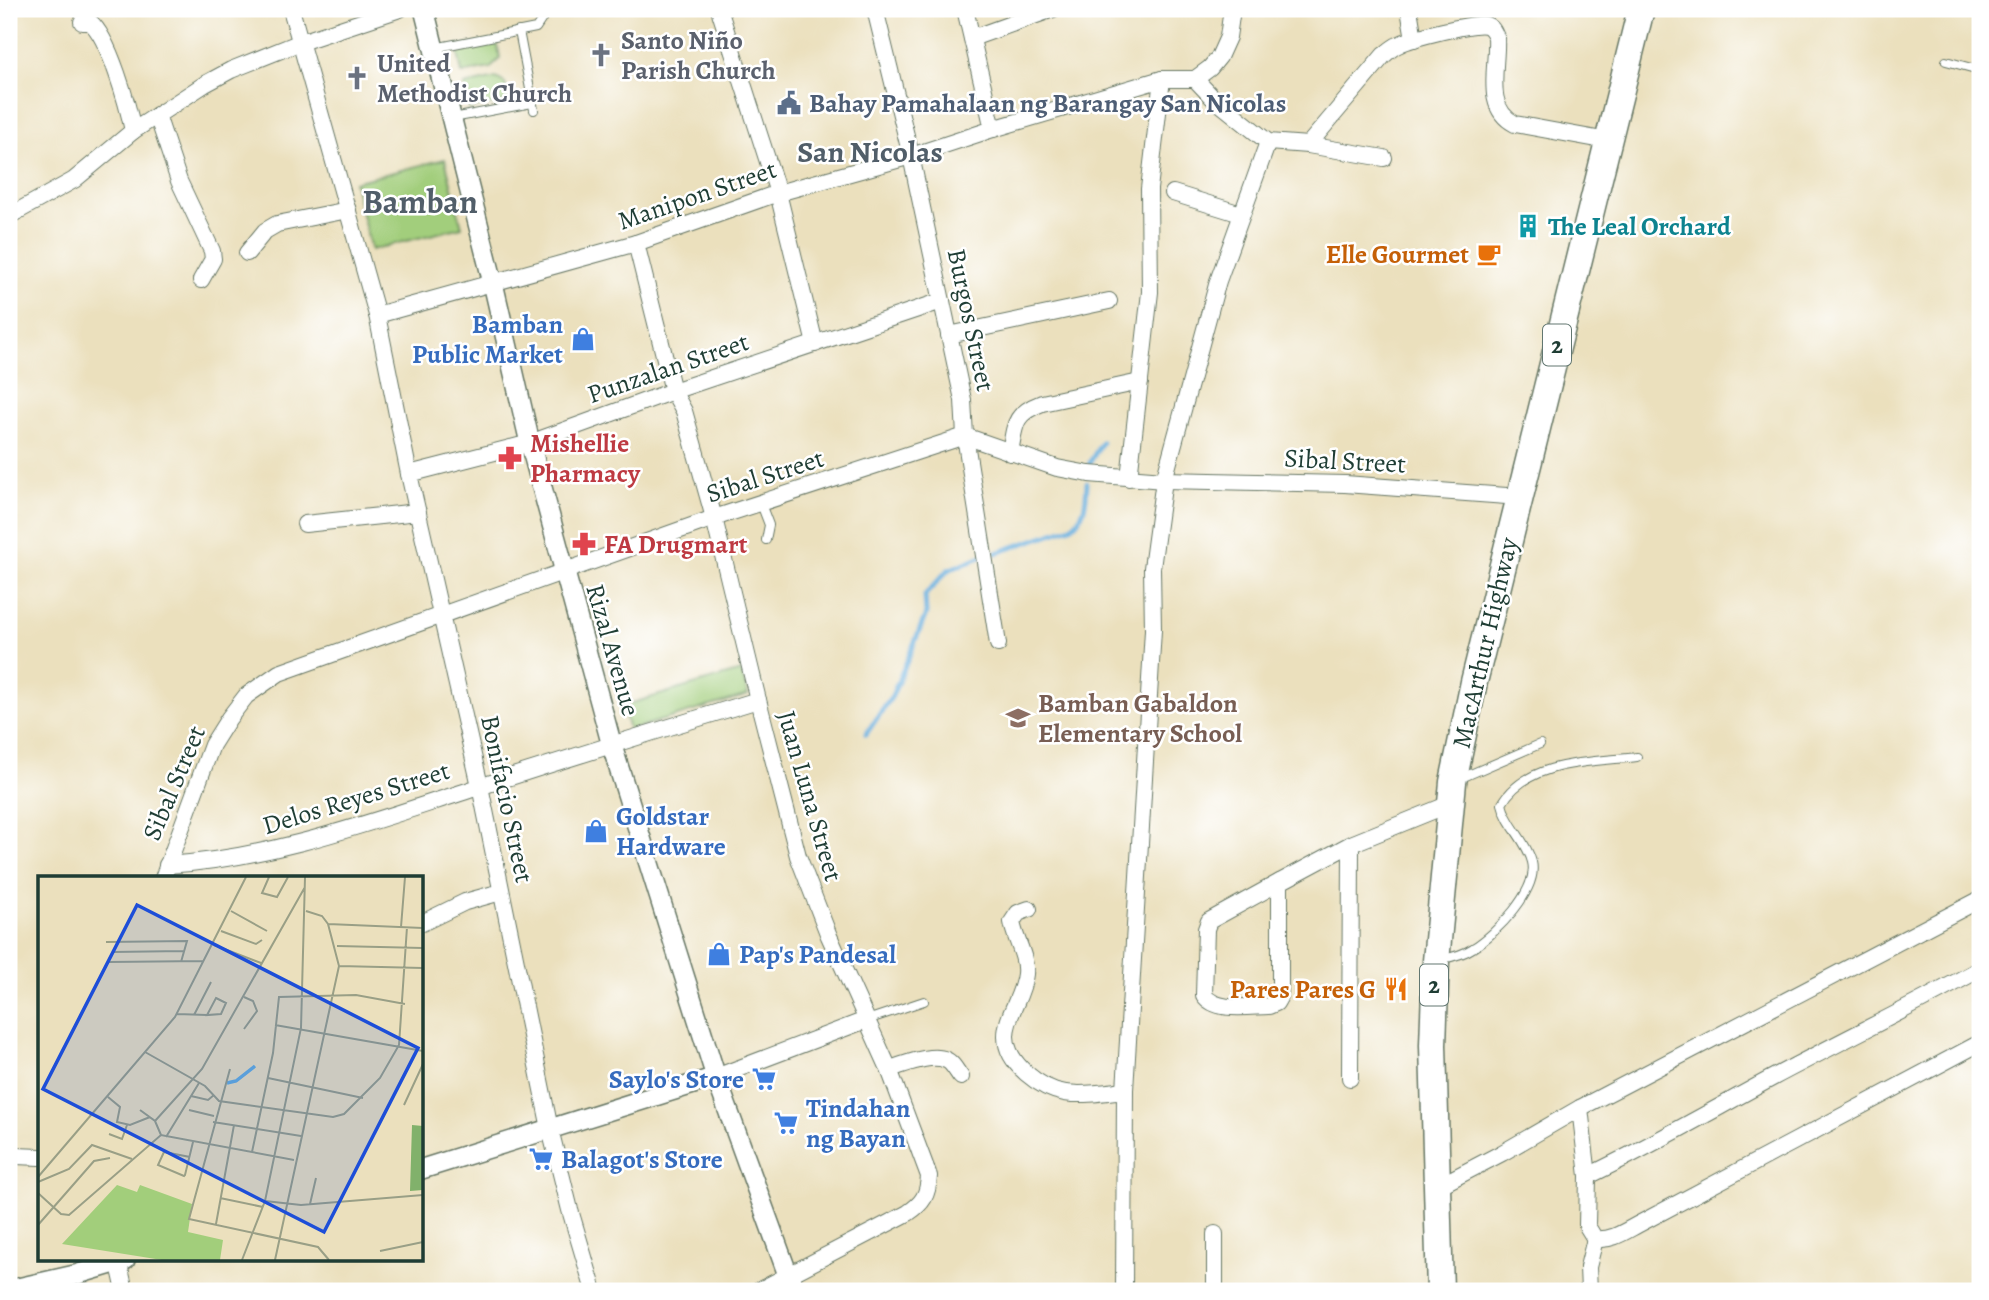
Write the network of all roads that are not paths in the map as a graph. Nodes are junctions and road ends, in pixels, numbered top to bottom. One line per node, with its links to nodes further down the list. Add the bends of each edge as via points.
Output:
1 (291, 9): 16 (street, Bonifacio Street)
2 (400, 9): 16 (street)
3 (424, 9): 17 (street, Rizal Avenue)
4 (719, 9): 31 (street)
5 (875, 9): 29 (street, Burgos Street)
6 (965, 9): 14 (street)
7 (1053, 9): 14 (street)
8 (1232, 9): 21 (street, via 1219,57)
9 (1409, 9): 15 (street)
10 (1641, 9): 26 (highway, MacArthur Highway / 2)
11 (541, 19): 13 (lane, via 536,27)
12 (82, 22): 25 (street, via 90,22 101,35)
13 (519, 31): 17 (lane); 23 (lane, via 533,106)
14 (972, 38): 24 (street)
15 (1414, 38): 26 (street, via 1487,25 1496,37 1495,98 1502,115 1515,124); 28 (street, via 1384,55)
16 (301, 42): 22 (street, via 205,84); 33 (street, Bonifacio Street)
17 (434, 48): 23 (street, Rizal Avenue)
18 (1946, 61): 19 (lane)
19 (1979, 70)
20 (1162, 79): 21 (street, Manipon Street); 24 (street, Manipon Street); 45 (street, via 1149,189 1150,292)
21 (1195, 79): 27 (street)
22 (157, 115): 25 (street); 38 (street, via 179,181 212,251 213,259)
23 (451, 118): 39 (street, Rizal Avenue)
24 (993, 129): 29 (street, Manipon Street)
25 (133, 131): 35 (street, via 74,180)
26 (1608, 141): 53 (highway, MacArthur Highway / 2)
27 (1268, 142): 28 (street); 34 (street)
28 (1308, 145): 30 (street)
29 (911, 156): 31 (street, Manipon Street); 40 (street, Burgos Street)
30 (1384, 158)
31 (778, 193): 36 (street, Manipon Street); 44 (street)
32 (1173, 193): 34 (street)
33 (348, 210): 37 (street, via 277,224); 42 (street, Bonifacio Street)
34 (1241, 214): 52 (street)
35 (9, 216)
36 (636, 243): 39 (street, Manipon Street); 46 (street, Juan Luna Street)
37 (247, 253)
38 (201, 280)
39 (493, 283): 42 (street, Manipon Street); 48 (street, Rizal Avenue)
40 (942, 301): 43 (street, Burgos Street); 44 (street, Punzalan Street)
41 (1109, 301): 43 (street)
42 (377, 315): 50 (street, Bonifacio Street)
43 (949, 335): 47 (street, Burgos Street, via 963,400)
44 (815, 344): 46 (street, Punzalan Street)
45 (1140, 382): 49 (street, via 1030,407 1015,423); 51 (street)
46 (673, 391): 48 (street, Punzalan Street); 56 (street, Juan Luna Street, via 684,411)
47 (965, 436): 49 (street, Sibal Street); 54 (street, Sibal Street); 61 (street, Burgos Street)
48 (530, 443): 50 (street, Punzalan Street); 59 (street, Rizal Avenue)
49 (1010, 453): 51 (street, Sibal Street, via 1057,468)
50 (409, 474): 55 (street, Bonifacio Street)
51 (1129, 478): 52 (street, Sibal Street)
52 (1164, 480): 53 (street, Sibal Street, via 1345,484); 84 (street, via 1152,568 1153,629)
53 (1520, 497): 67 (highway, MacArthur Highway / 2)
54 (761, 504): 56 (street, Sibal Street); 58 (lane, via 769,525)
55 (418, 512): 57 (street); 60 (street, Bonifacio Street)
56 (714, 518): 59 (street, Sibal Street); 62 (street, Juan Luna Street)
57 (304, 524)
58 (766, 540)
59 (564, 571): 60 (street, Sibal Street); 64 (street, Rizal Avenue)
60 (441, 613): 66 (street, Bonifacio Street); 69 (street, Sibal Street, via 279,673 246,696 212,745)
61 (998, 645)
62 (758, 700): 64 (street, Delos Reyes Street); 78 (street, Juan Luna Street, via 798,856)
63 (1540, 744): 67 (lane)
64 (612, 746): 66 (street, Delos Reyes Street); 81 (street, Rizal Avenue)
65 (1637, 757): 75 (lane, via 1569,764 1528,780 1508,794 1502,804 1504,816 1521,837 1533,865 1526,893 1473,948)
66 (480, 786): 69 (street, Delos Reyes Street, via 345,831); 71 (street, Bonifacio Street)
67 (1452, 792): 68 (street); 75 (highway, MacArthur Highway / 2)
68 (1352, 844): 70 (street); 83 (street)
69 (165, 871)
70 (1280, 882): 70 (street, via 1280,996 1276,1003 1216,1005 1208,1001 1204,995 1209,921)
71 (502, 892): 74 (street, via 465,902); 86 (street, Bonifacio Street)
72 (1979, 900): 85 (street)
73 (1029, 909): 84 (street, via 1018,913 1012,922 1026,972 1009,1022 1008,1047 1025,1072 1062,1093)
74 (424, 922)
75 (1436, 961): 91 (highway, MacArthur Highway / 2)
76 (1980, 969): 90 (street)
77 (924, 1001): 78 (lane)
78 (866, 1020): 80 (street, Juan Luna Street); 81 (street)
79 (1980, 1043): 93 (street, via 1637,1226 1614,1237)
80 (889, 1069): 82 (street, via 944,1059); 96 (street, Juan Luna Street, via 929,1176 928,1192 908,1213)
81 (716, 1077): 86 (street); 96 (street, Rizal Avenue)
82 (961, 1077)
83 (1350, 1078)
84 (1125, 1090): 101 (street)
85 (1580, 1108): 90 (street); 91 (street)
86 (550, 1129): 89 (street); 99 (street, Bonifacio Street)
87 (16, 1156): 88 (street)
88 (38, 1157)
89 (424, 1168)
90 (1588, 1176): 93 (street, via 1587,1226)
91 (1437, 1187): 103 (highway, MacArthur Highway / 2)
92 (1215, 1234): 102 (street)
93 (1595, 1238): 104 (street, via 1588,1267)
94 (117, 1262): 97 (street)
95 (120, 1262): 98 (street)
96 (792, 1283): 100 (street, Juan Luna Street)
97 (9, 1290)
98 (125, 1291)
99 (594, 1291)
100 (758, 1291)
101 (1124, 1291)
102 (1215, 1291)
103 (1440, 1291)
104 (1589, 1291)

